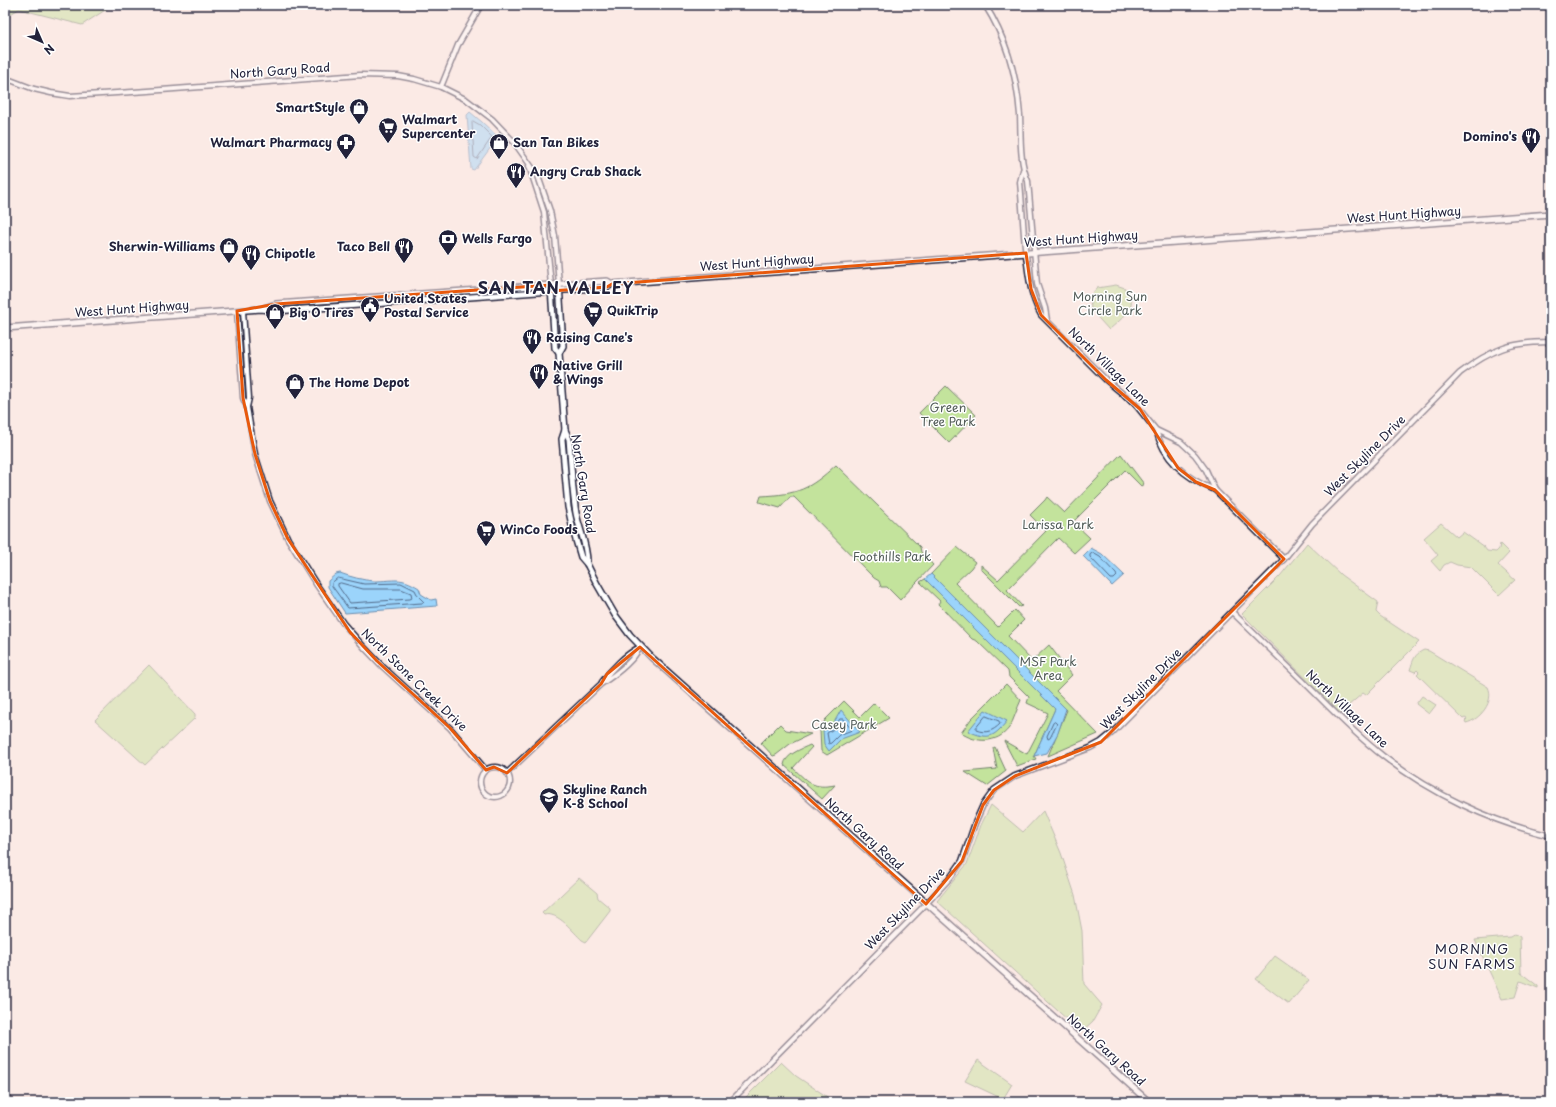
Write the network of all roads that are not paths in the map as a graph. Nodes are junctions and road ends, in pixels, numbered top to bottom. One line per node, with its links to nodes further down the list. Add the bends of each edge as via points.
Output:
1 (481, 5): 4 (street, via 458,45)
2 (985, 5): 6 (street, North Village Lane, via 1005,43 1015,75)
3 (5, 78): 4 (street, North Gary Road, via 34,89 70,96 360,75 398,76)
4 (441, 87): 5 (street, North Gary Road, via 467,100 492,119 514,142)
5 (528, 163): 10 (street, North Gary Road, via 538,176 548,201 555,236); 12 (street, North Gary Road, via 544,212)
6 (1023, 170): 8 (street, North Village Lane, via 1028,181); 9 (street, North Village Lane, via 1020,182)
7 (1551, 214): 8 (main road, West Hunt Highway)
8 (1034, 252): 9 (main road, West Hunt Highway); 20 (street, North Village Lane, via 1037,284 1046,308)
9 (1026, 253): 11 (main road, West Hunt Highway); 20 (street, North Village Lane, via 1030,289 1037,308)
10 (559, 284): 11 (main road, West Hunt Highway, via 607,281); 12 (main road, West Hunt Highway); 14 (main road, North Gary Road)
11 (612, 284): 14 (main road, West Hunt Highway, via 607,287)
12 (551, 285): 13 (main road, North Gary Road); 15 (main road, West Hunt Highway)
13 (551, 291): 14 (main road, West Hunt Highway); 16 (main road, West Hunt Highway); 22 (main road, North Gary Road)
14 (560, 291): 23 (main road, North Gary Road)
15 (325, 301): 16 (main road); 17 (main road, West Hunt Highway, via 276,304)
16 (326, 308): 17 (main road, West Hunt Highway, via 276,311)
17 (261, 309): 18 (main road, West Hunt Highway)
18 (243, 311): 19 (main road, West Hunt Highway); 26 (street, North Stone Creek Drive, via 249,398)
19 (237, 312): 21 (main road, West Hunt Highway); 26 (street, North Stone Creek Drive, via 243,398)
20 (1047, 320): 27 (street, North Village Lane, via 1106,380 1135,404)
21 (5, 328)
22 (554, 330): 23 (main road); 25 (main road, North Gary Road, via 555,348)
23 (563, 341): 25 (main road, North Gary Road)
24 (1551, 342): 29 (street, West Skyline Drive, via 1516,344 1503,348 1460,373 1312,524)
25 (559, 353): 31 (main road, North Gary Road, via 565,430 562,439 568,507 576,541 581,557 612,610)
26 (247, 407): 32 (street, North Stone Creek Drive, via 255,454 270,501 288,539 316,584 343,623 363,646 450,728)
27 (1156, 430): 28 (street, North Village Lane, via 1181,442 1195,455); 28 (street, North Village Lane, via 1165,451 1178,468 1196,482)
28 (1216, 490): 29 (street, North Village Lane)
29 (1284, 559): 30 (street, West Skyline Drive)
30 (1232, 612): 34 (street, North Village Lane, via 1351,729 1400,768 1450,798 1492,818); 35 (street, West Skyline Drive, via 1101,742 1015,776 994,790 983,804 961,863)
31 (640, 646): 33 (street, via 635,655 612,677 600,684); 35 (main road, North Gary Road)
32 (486, 770): 33 (street, via 494,767 503,769); 33 (street, via 479,782 482,791 490,796 500,796 507,790 510,782)
33 (506, 773)
34 (1551, 836)
35 (926, 904): 36 (street, West Skyline Drive); 37 (main road, North Gary Road)
36 (730, 1102)
37 (1149, 1102)

